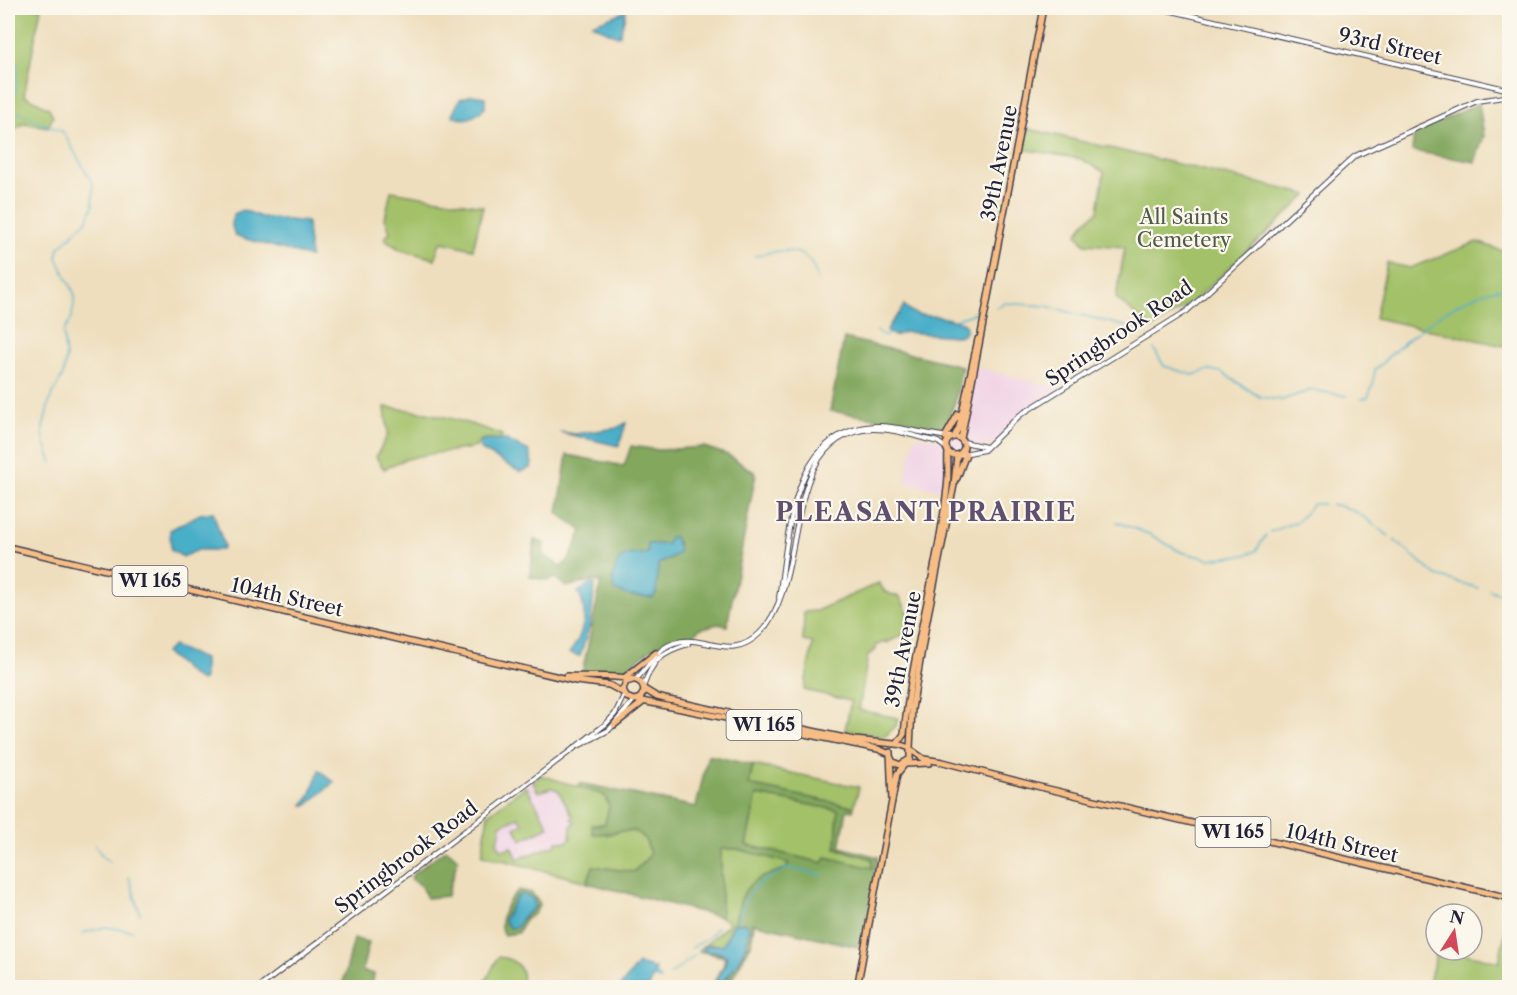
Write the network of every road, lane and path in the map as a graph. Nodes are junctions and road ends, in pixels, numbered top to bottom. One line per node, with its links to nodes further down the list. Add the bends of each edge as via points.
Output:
1 (1043, 8): 7 (main road, 39th Avenue)
2 (1159, 8): 3 (street, 93rd Street)
3 (1503, 88): 4 (street, 93rd Street); 5 (street)
4 (1509, 90)
5 (1500, 96): 6 (street, Springbrook Road); 10 (street, Springbrook Road, via 1469,104 1355,156 1186,311 1020,415 1000,438)
6 (1509, 96)
7 (984, 323): 8 (main road, 39th Avenue, via 974,350 959,427); 9 (main road, 39th Avenue)
8 (950, 437): 9 (main road); 11 (main road); 16 (street, via 867,427 845,433 819,450 799,487)
9 (963, 440): 10 (street); 13 (main road, via 963,451)
10 (986, 447): 12 (street, Springbrook Road)
11 (947, 450): 13 (main road); 16 (street, via 938,442 876,429 858,432 828,449 808,479 785,591); 26 (main road, 39th Avenue, via 948,486)
12 (966, 454): 13 (street, Springbrook Road); 14 (main road)
13 (958, 455): 14 (main road, 39th Avenue)
14 (954, 485): 26 (main road, 39th Avenue)
15 (8, 547): 19 (main road, 104th Street / WI 165)
16 (778, 604): 17 (street, via 760,633 746,644 727,648)
17 (692, 642): 18 (street, via 675,643); 22 (street, via 656,659)
18 (656, 653): 20 (main road); 21 (street)
19 (560, 676): 20 (main road, 104th Street / WI 165); 23 (main road, 104th Street / WI 165, via 614,686)
20 (622, 678): 21 (main road, 104th Street / WI 165)
21 (634, 680): 22 (main road, WI 165); 23 (main road, via 624,685)
22 (643, 688): 24 (main road, via 642,695); 28 (main road, WI 165, via 669,700 854,740)
23 (624, 694): 24 (main road, WI 165); 29 (street, Springbrook Road, via 611,719)
24 (635, 700): 25 (main road, WI 165); 27 (street, Springbrook Road, via 626,706)
25 (646, 701): 27 (main road); 31 (main road, WI 165, via 878,749)
26 (911, 701): 28 (main road, 39th Avenue, via 904,734); 30 (main road, 39th Avenue)
27 (614, 725): 29 (street, Springbrook Road)
28 (896, 744): 30 (main road, WI 165); 31 (main road)
29 (572, 749): 36 (street, Springbrook Road)
30 (910, 749): 32 (main road, via 912,756); 33 (main road, 104th Street / WI 165, via 924,759)
31 (890, 755): 32 (main road, WI 165, via 893,762); 34 (main road)
32 (905, 764): 33 (main road, 104th Street / WI 165); 34 (main road, via 897,774)
33 (957, 766): 35 (main road, 104th Street / WI 165)
34 (892, 801): 37 (main road)
35 (1509, 898)
36 (258, 987)
37 (856, 987)

